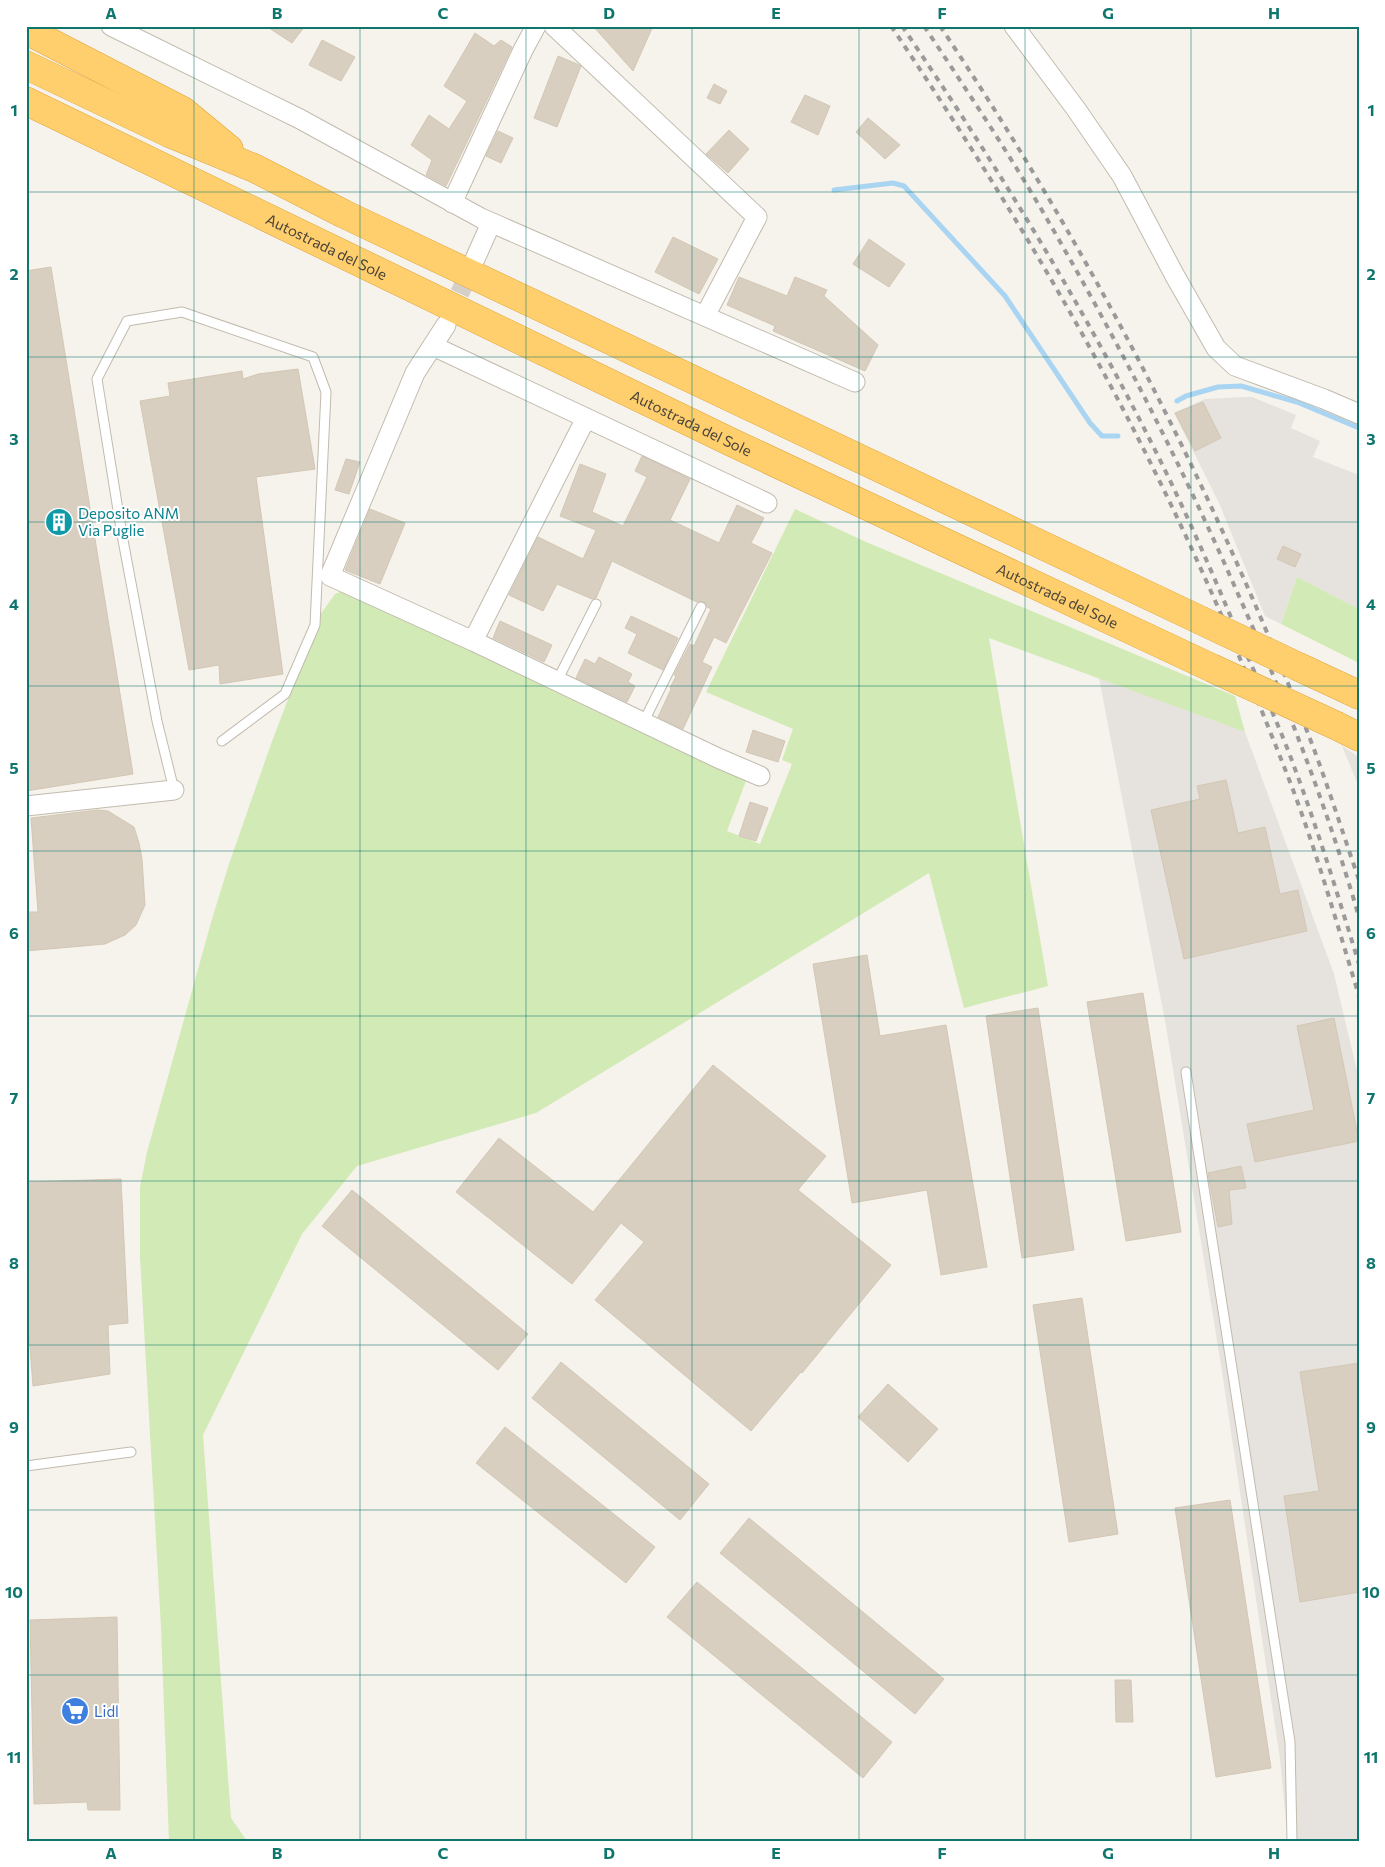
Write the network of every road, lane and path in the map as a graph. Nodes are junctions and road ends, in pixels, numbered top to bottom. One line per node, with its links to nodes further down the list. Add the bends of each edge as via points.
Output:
1 (111, 26): 9 (street, via 300,119)
2 (536, 26): 9 (street)
3 (554, 26): 12 (street, via 757,217)
4 (1014, 26): 16 (street, via 1122,176 1216,348 1235,366)
5 (26, 30): 8 (highway, via 183,111)
6 (26, 65): 8 (highway, via 169,133)
7 (26, 101): 25 (highway, Autostrada del Sole, bridge, via 733,443)
8 (254, 168): 23 (highway, bridge)
9 (452, 203): 10 (street)
10 (491, 223): 11 (street); 12 (street)
11 (475, 259)
12 (705, 316): 15 (street)
13 (446, 325): 14 (street)
14 (433, 346): 17 (street); 21 (street, via 415,373 330,576)
15 (854, 382)
16 (1359, 414)
17 (586, 418): 18 (street); 21 (street)
18 (767, 503)
19 (596, 604): 22 (lane)
20 (701, 607): 24 (lane)
21 (473, 641): 22 (street)
22 (557, 682): 24 (street)
23 (1359, 695)
24 (643, 723): 27 (street)
25 (1348, 731)
26 (222, 741): 28 (lane, via 286,694 315,625 326,392 313,357 182,312 127,321 97,379 124,545 157,721)
27 (760, 776)
28 (174, 790): 29 (street)
29 (26, 806)
30 (1186, 1072): 33 (lane, via 1290,1742)
31 (131, 1452): 32 (lane)
32 (26, 1466)
33 (1292, 1841)

